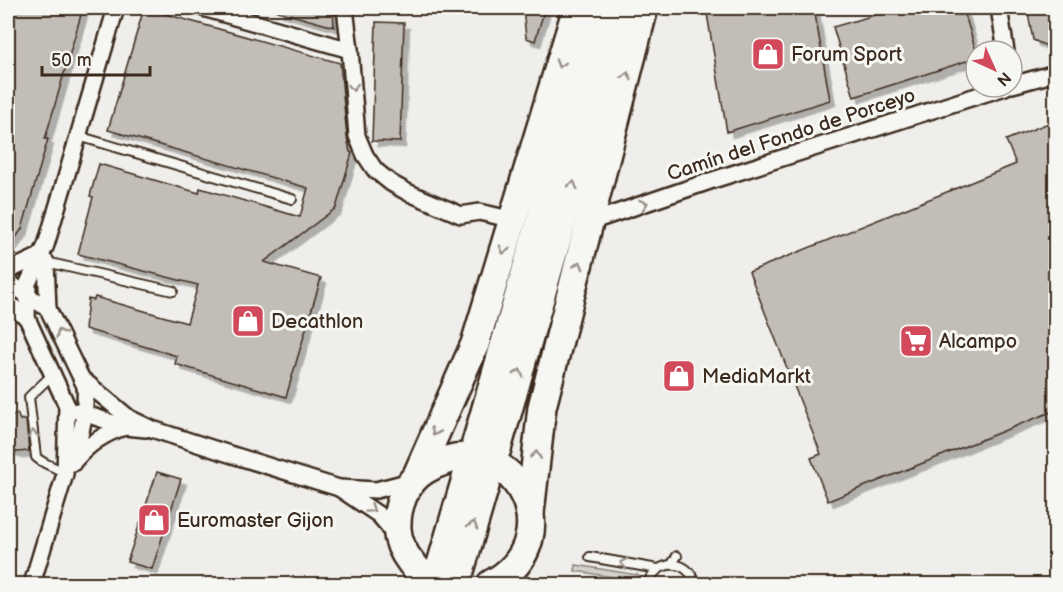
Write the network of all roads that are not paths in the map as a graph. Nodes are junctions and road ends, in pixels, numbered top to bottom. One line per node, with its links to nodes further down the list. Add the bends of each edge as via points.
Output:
1 (116, 8): 14 (street)
2 (203, 8): 10 (street)
3 (345, 8): 10 (street)
4 (577, 8): 16 (highway, one-way to 16)
5 (602, 8): 6 (highway, one-way to 6, via 487,446)
6 (623, 8)
7 (644, 8): 17 (highway, one-way to 7)
8 (999, 8): 9 (street)
9 (1004, 39)
10 (350, 50): 16 (street, one-way to 16, via 357,136 375,170 407,192 461,215 479,212)
11 (1056, 73): 12 (street)
12 (1024, 81)
13 (967, 99): 17 (street, Camín del Fondo de Porceyo, one-way to 13)
14 (78, 136): 15 (lane); 18 (street)
15 (292, 199)
16 (513, 222): 34 (highway, one-way to 34, via 475,344)
17 (590, 222): 36 (highway, one-way to 17, via 542,407)
18 (44, 255): 19 (street); 21 (lane); 22 (street, via 28,283); 24 (street)
19 (8, 271)
20 (8, 282): 22 (street)
21 (173, 291)
22 (28, 294): 23 (street); 24 (street); 25 (street)
23 (8, 301): 25 (street)
24 (48, 309): 27 (street, one-way to 24)
25 (27, 318): 26 (street)
26 (52, 374): 28 (street); 32 (lane, one-way to 26, via 36,457 29,397)
27 (82, 379): 29 (street); 30 (street)
28 (67, 406): 29 (street); 31 (street)
29 (84, 414): 30 (street); 31 (street); 32 (street)
30 (127, 422): 32 (street, via 88,445); 35 (street)
31 (68, 423): 32 (street)
32 (69, 469): 45 (street)
33 (477, 477): 43 (highway)
34 (414, 478): 35 (street, via 376,490); 36 (highway, via 437,462 453,457 484,459 511,478 521,490); 37 (highway, via 397,517)
35 (339, 488): 37 (street, one-way to 37, via 379,515)
36 (530, 513): 44 (highway, via 532,526 526,550 518,564)
37 (398, 537): 42 (highway)
38 (676, 556): 40 (lane)
39 (590, 557): 41 (lane, one-way to 39)
40 (672, 564): 41 (lane); 47 (lane, via 686,569)
41 (658, 569): 46 (lane)
42 (407, 573): 43 (highway, via 429,580)
43 (447, 573)
44 (498, 582)
45 (32, 585)
46 (648, 585)
47 (695, 585)

